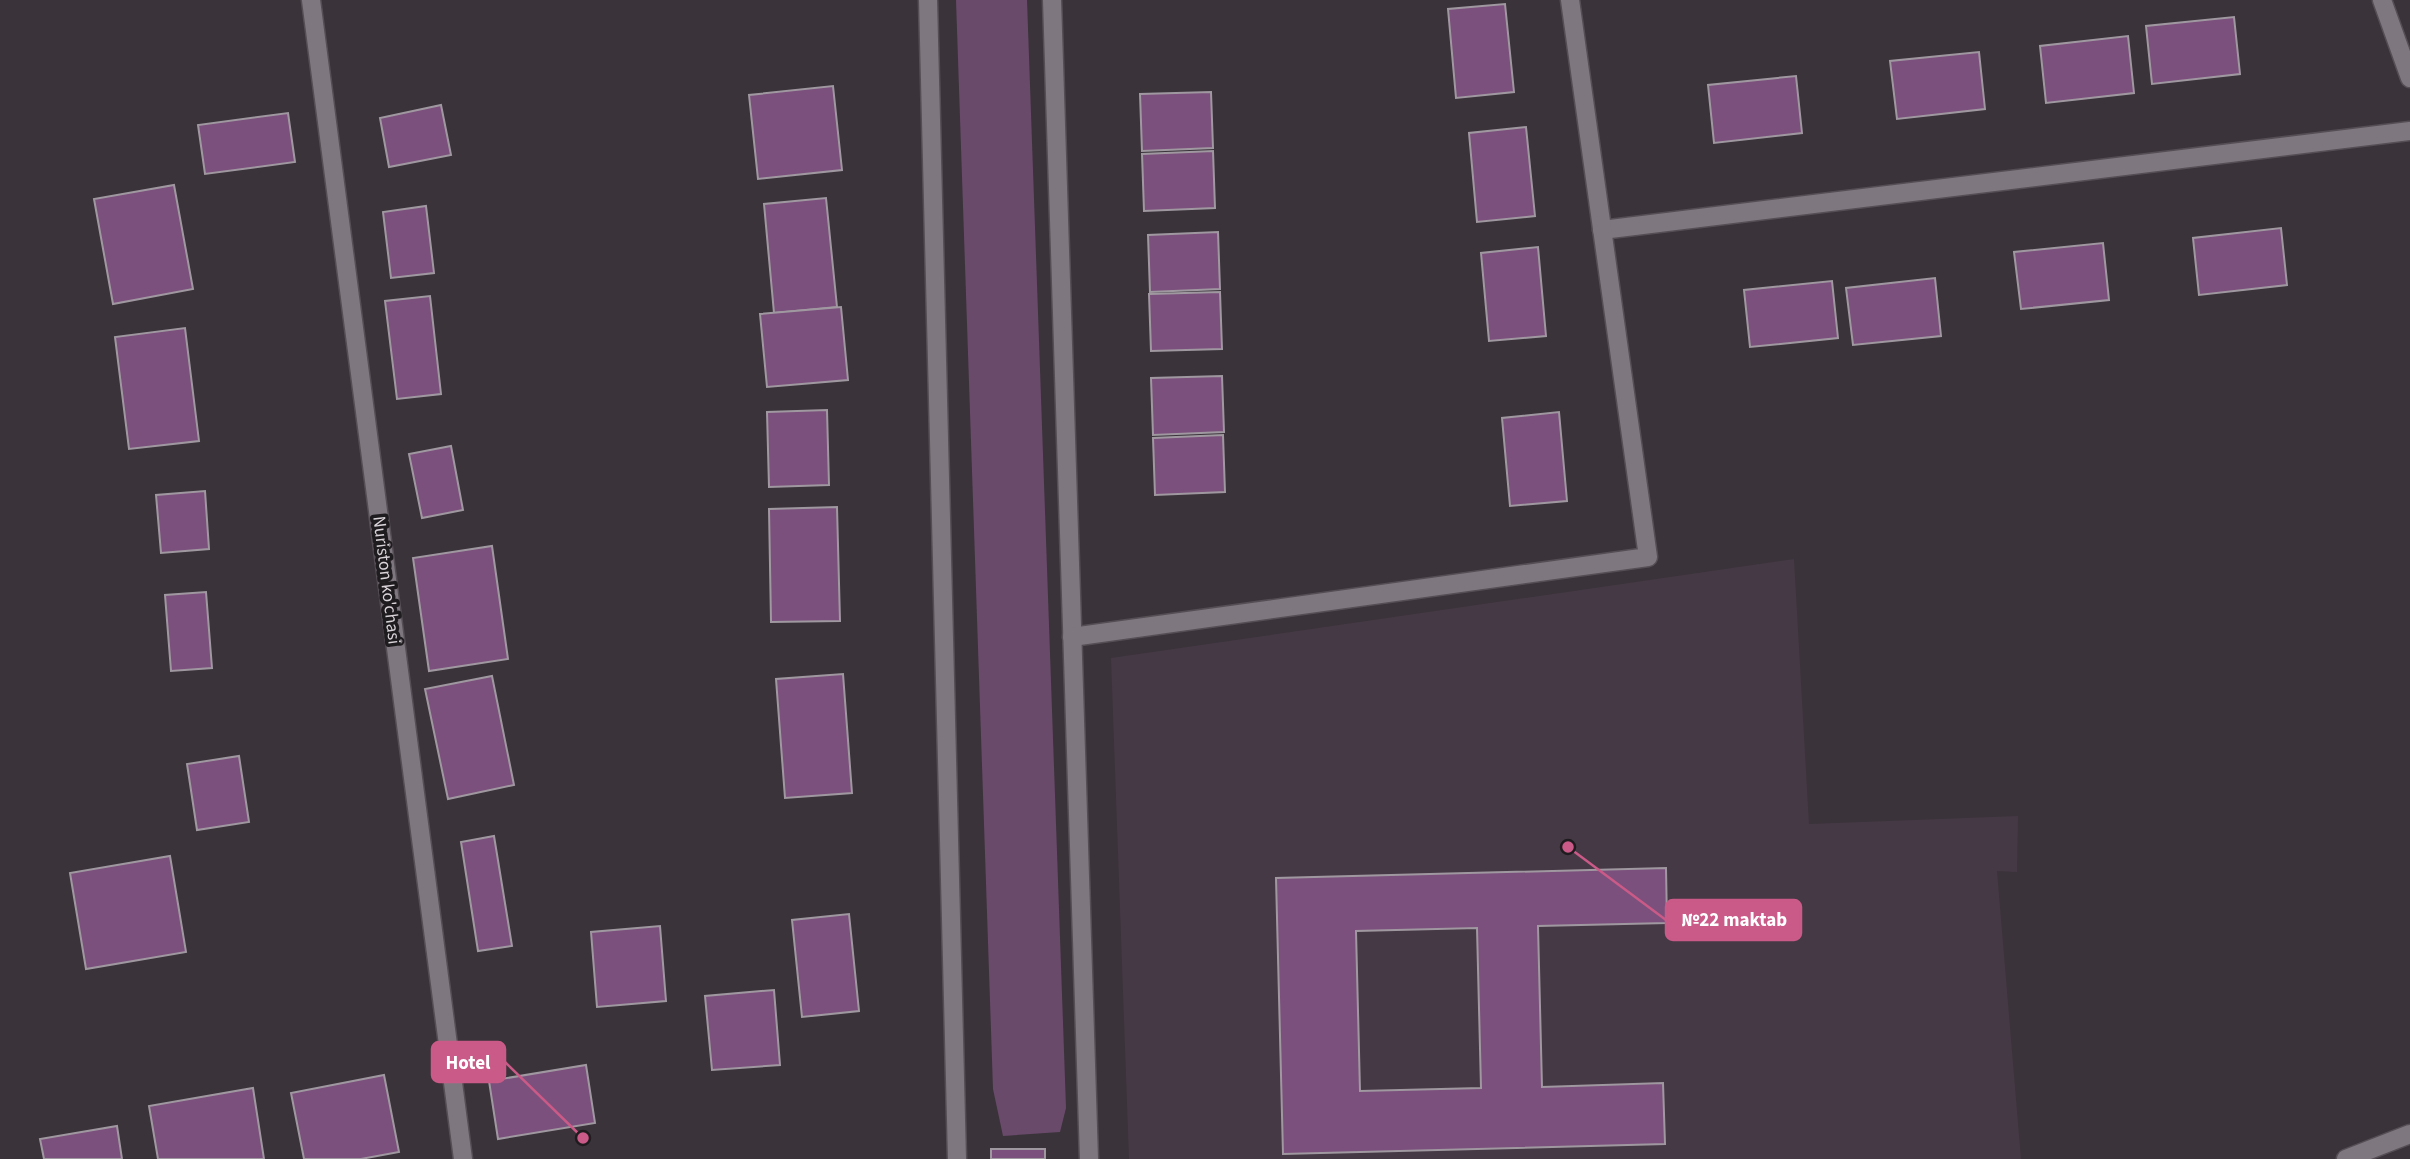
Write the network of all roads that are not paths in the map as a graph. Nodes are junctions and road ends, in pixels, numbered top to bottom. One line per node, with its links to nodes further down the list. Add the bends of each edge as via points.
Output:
1 (312, 0): 11 (street, Nuriston ko'chasi)
2 (929, 0): 12 (street)
3 (1052, 0): 9 (street)
4 (1570, 0): 8 (street)
5 (2382, 0): 6 (street)
6 (2410, 78)
7 (2410, 131): 8 (street)
8 (1602, 230): 9 (street, via 1648,557)
9 (1072, 637): 13 (street)
10 (2410, 1134): 14 (street)
11 (463, 1159)
12 (957, 1159)
13 (1088, 1159)
14 (2346, 1159)

